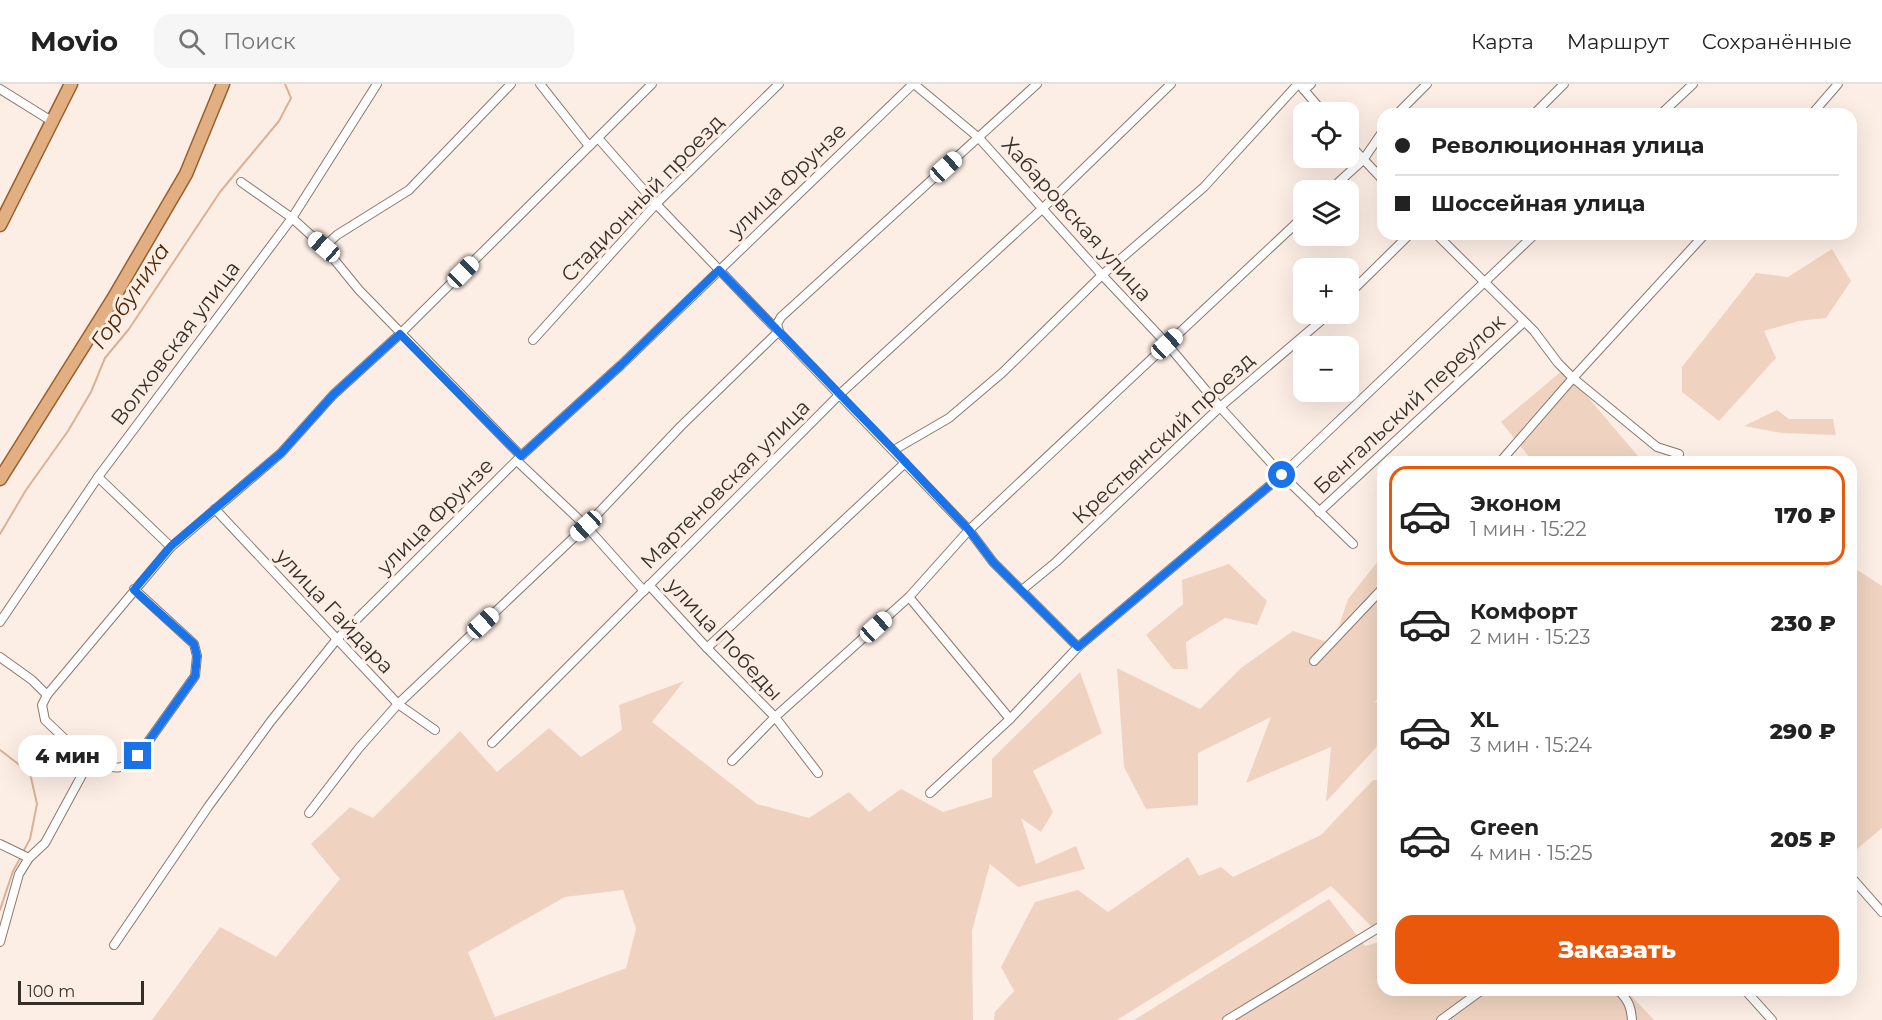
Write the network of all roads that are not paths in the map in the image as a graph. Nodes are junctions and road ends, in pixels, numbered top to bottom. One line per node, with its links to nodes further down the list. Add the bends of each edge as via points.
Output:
1 (71, 84): 24 (main road)
2 (223, 84): 66 (main road, via 186,174)
3 (377, 84): 36 (street, Волховская улица)
4 (511, 84): 43 (street, via 409,190)
5 (540, 84): 28 (street)
6 (652, 84): 25 (street)
7 (779, 84): 34 (street, Стадионный проезд)
8 (913, 84): 26 (street, Хабаровская улица); 44 (street, улица Фрунзе)
9 (1037, 84): 26 (street)
10 (1171, 84): 35 (street, Мартеновская улица)
11 (1311, 84): 16 (street)
12 (1427, 84): 20 (street)
13 (1564, 84): 21 (street)
14 (1693, 84): 17 (street)
15 (1838, 84): 23 (street)
16 (1301, 86): 19 (street); 45 (street, via 1204,186)
17 (1683, 87): 22 (street)
18 (0, 89): 24 (street)
19 (1315, 102)
20 (1403, 108)
21 (1540, 108)
22 (1666, 108)
23 (1817, 108)
24 (53, 122): 37 (main road)
25 (598, 138): 28 (street); 34 (street)
26 (979, 138): 35 (street, Хабаровская улица); 50 (street, via 781,316)
27 (1377, 140): 30 (street)
28 (589, 146): 51 (street)
29 (1359, 155): 30 (street)
30 (1363, 160): 31 (street); 32 (street)
31 (1377, 174)
32 (1341, 180)
33 (241, 182): 36 (street, улица Победы)
34 (656, 204): 44 (street); 52 (street, Стадионный проезд)
35 (1043, 208): 45 (street, Хабаровская улица); 55 (street, Мартеновская улица)
36 (292, 218): 43 (street, улица Победы); 65 (street, Волховская улица)
37 (0, 225)
38 (1293, 226): 53 (street)
39 (1404, 240): 47 (street)
40 (1442, 240): 46 (street)
41 (1529, 240): 46 (street)
42 (1700, 240): 54 (street)
43 (324, 247): 51 (street, улица Победы)
44 (719, 270): 50 (street); 61 (street, улица Фрунзе)
45 (1102, 275): 53 (street, Хабаровская улица); 57 (street, via 1002,373 949,418)
46 (1484, 282): 48 (street); 64 (street)
47 (1359, 284)
48 (1524, 322): 54 (street); 58 (street, Бенгальский переулок)
49 (1317, 324): 56 (street, Крестьянский проезд)
50 (778, 331): 55 (street); 69 (street)
51 (400, 334): 61 (street, улица Победы); 67 (street, via 333,395 281,453)
52 (532, 340)
53 (1167, 344): 56 (street, Хабаровская улица); 70 (street)
54 (1573, 378): 59 (street); 60 (street, via 1657,447)
55 (840, 394): 57 (street); 73 (street, Мартеновская улица)
56 (1220, 407): 64 (street, Хабаровская улица); 75 (street, Крестьянский проезд)
57 (894, 450): 63 (street)
58 (1379, 456)
59 (1505, 456)
60 (1674, 456)
61 (519, 458): 69 (street, улица Победы); 79 (street, улица Фрунзе)
62 (1377, 458): 68 (street, Бенгальский переулок)
63 (905, 463): 70 (street); 81 (street)
64 (1282, 475): 68 (street, Хабаровская улица); 80 (street)
65 (98, 477): 72 (street); 78 (street, Волховская улица)
66 (0, 479)
67 (214, 509): 72 (street); 79 (street, улица Гайдара)
68 (1318, 512): 71 (street, Хабаровская улица)
69 (586, 526): 73 (street, улица Победы); 85 (street)
70 (969, 530): 75 (street, via 993,562); 77 (street)
71 (1353, 544)
72 (171, 546): 74 (street)
73 (646, 588): 81 (street, улица Победы); 89 (street, Мартеновская улица)
74 (134, 590): 84 (street); 91 (street, via 194,644 195,676 129,765 120,769)
75 (1022, 590): 80 (street)
76 (1377, 594): 83 (street)
77 (909, 597): 86 (street); 87 (street)
78 (0, 622)
79 (337, 639): 85 (street, улица Гайдара); 101 (street, улица Фрунзе, via 208,807)
80 (1078, 647): 87 (street)
81 (707, 648): 86 (street, улица Победы)
82 (0, 657): 84 (street)
83 (1314, 661)
84 (47, 695): 91 (street, via 42,705 45,720)
85 (398, 704): 88 (street, улица Гайдара); 94 (street)
86 (775, 717): 90 (street); 92 (street, улица Победы)
87 (1010, 719): 93 (street)
88 (435, 730)
89 (492, 743)
90 (732, 761)
91 (89, 762): 96 (street, via 45,843)
92 (818, 773)
93 (930, 793)
94 (309, 813)
95 (0, 844): 96 (street)
96 (29, 858): 100 (street, via 19,874)
97 (1857, 884): 98 (street)
98 (1882, 912)
99 (1377, 929): 105 (street)
100 (0, 942)
101 (114, 945)
102 (1474, 996): 106 (street)
103 (1624, 996): 107 (street)
104 (1750, 996): 108 (street)
105 (1227, 1020)
106 (1441, 1020)
107 (1632, 1020)
108 (1772, 1020)

